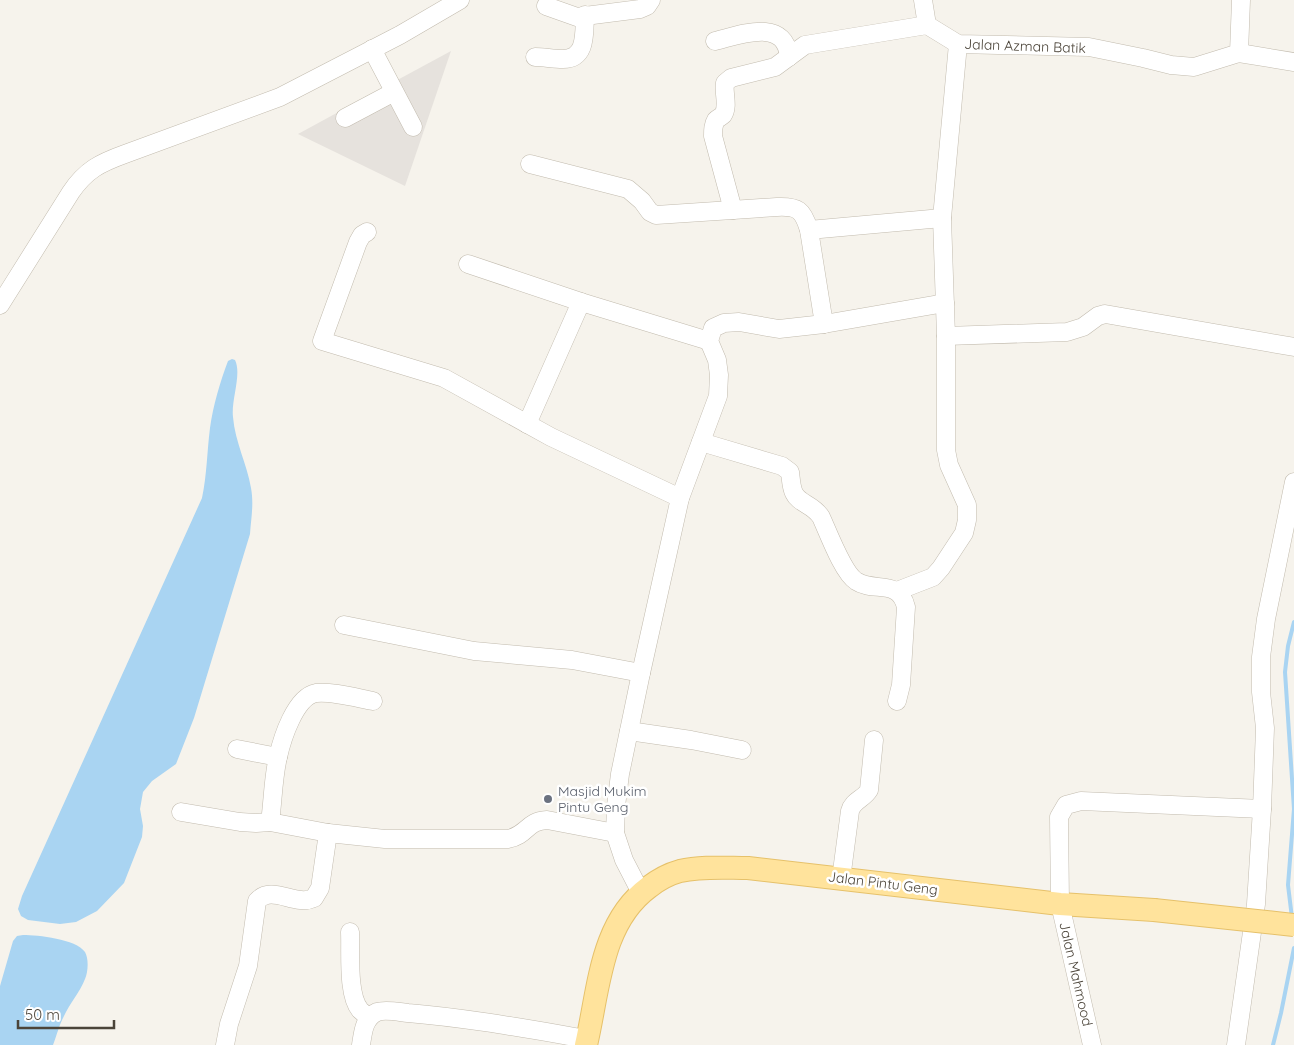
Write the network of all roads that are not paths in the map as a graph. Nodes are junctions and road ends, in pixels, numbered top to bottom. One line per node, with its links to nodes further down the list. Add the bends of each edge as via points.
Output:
1 (460, 0): 10 (street)
2 (651, 0): 6 (street, via 640,10)
3 (923, 0): 7 (street)
4 (1241, 0): 11 (street)
5 (546, 6): 6 (street, via 569,15)
6 (585, 15): 13 (street, via 583,45 576,56 562,59)
7 (927, 25): 9 (street, Jalan Azman Batik); 12 (street, via 805,45)
8 (715, 41): 12 (street, via 764,31 783,40)
9 (958, 44): 11 (street, Jalan Azman Batik, via 1089,47 1194,67); 20 (street)
10 (372, 49): 15 (street); 26 (street, via 280,97 90,170 71,192)
11 (1239, 52): 14 (street)
12 (790, 56): 19 (street, via 775,67 725,82 725,107 713,127 713,136)
13 (535, 57)
14 (1294, 62)
15 (394, 92): 16 (street); 17 (street)
16 (345, 118)
17 (413, 127)
18 (530, 164): 19 (street, via 628,189 656,215)
19 (732, 210): 21 (street, via 792,207 804,215)
20 (942, 218): 21 (street); 25 (street)
21 (809, 230): 27 (street)
22 (367, 232): 31 (street, via 358,242 322,341 444,378)
23 (468, 264): 24 (street)
24 (581, 302): 29 (street); 31 (street)
25 (945, 303): 27 (street); 28 (street)
26 (0, 305)
27 (824, 324): 29 (street, via 779,328 724,323 713,328)
28 (946, 336): 30 (street, via 1067,332 1105,314); 35 (street, via 946,450 949,465 967,505 967,520 964,532 942,568 933,577)
29 (709, 342): 32 (street, via 717,360 718,396)
30 (1294, 347)
31 (528, 424): 34 (street)
32 (701, 442): 34 (street); 35 (street, via 782,466 790,472 793,492 822,517 848,573 856,582)
33 (1294, 482): 45 (street, via 1261,657 1260,692 1265,728)
34 (680, 498): 37 (street)
35 (897, 591): 39 (street, via 906,607)
36 (344, 625): 37 (street, via 474,651 572,660)
37 (641, 674): 40 (street)
38 (373, 700): 44 (street, via 313,694 297,708)
39 (897, 701)
40 (629, 731): 43 (street); 49 (street, via 616,806)
41 (874, 740): 50 (street, via 869,790 854,802 850,811)
42 (237, 749): 44 (street)
43 (742, 750)
44 (278, 757): 47 (street)
45 (1262, 809): 52 (street, Jalan Mahmood, via 1081,801 1066,805 1059,817); 60 (street, via 1256,904)
46 (181, 812): 47 (street, via 240,822)
47 (270, 822): 48 (street)
48 (328, 833): 49 (street, via 385,839 508,839 522,835 531,824 547,820); 57 (street, via 320,888 314,898 302,901 268,893 257,901 248,966)
49 (615, 833): 51 (street)
50 (841, 879): 51 (main road, Jalan Pintu Geng, via 748,868 703,868 680,871); 52 (main road, Jalan Pintu Geng)
51 (641, 893): 56 (main road, Jalan Pintu Geng, via 627,907 614,929 604,958)
52 (1060, 904): 53 (main road, Jalan Pintu Geng, bridge); 59 (street, Jalan Mahmood)
53 (1294, 925)
54 (350, 932): 55 (street, via 354,999)
55 (369, 1017): 56 (street, via 379,1011 430,1015); 58 (street)
56 (586, 1042)
57 (225, 1045)
58 (361, 1045)
59 (1092, 1045)
60 (1236, 1045)

